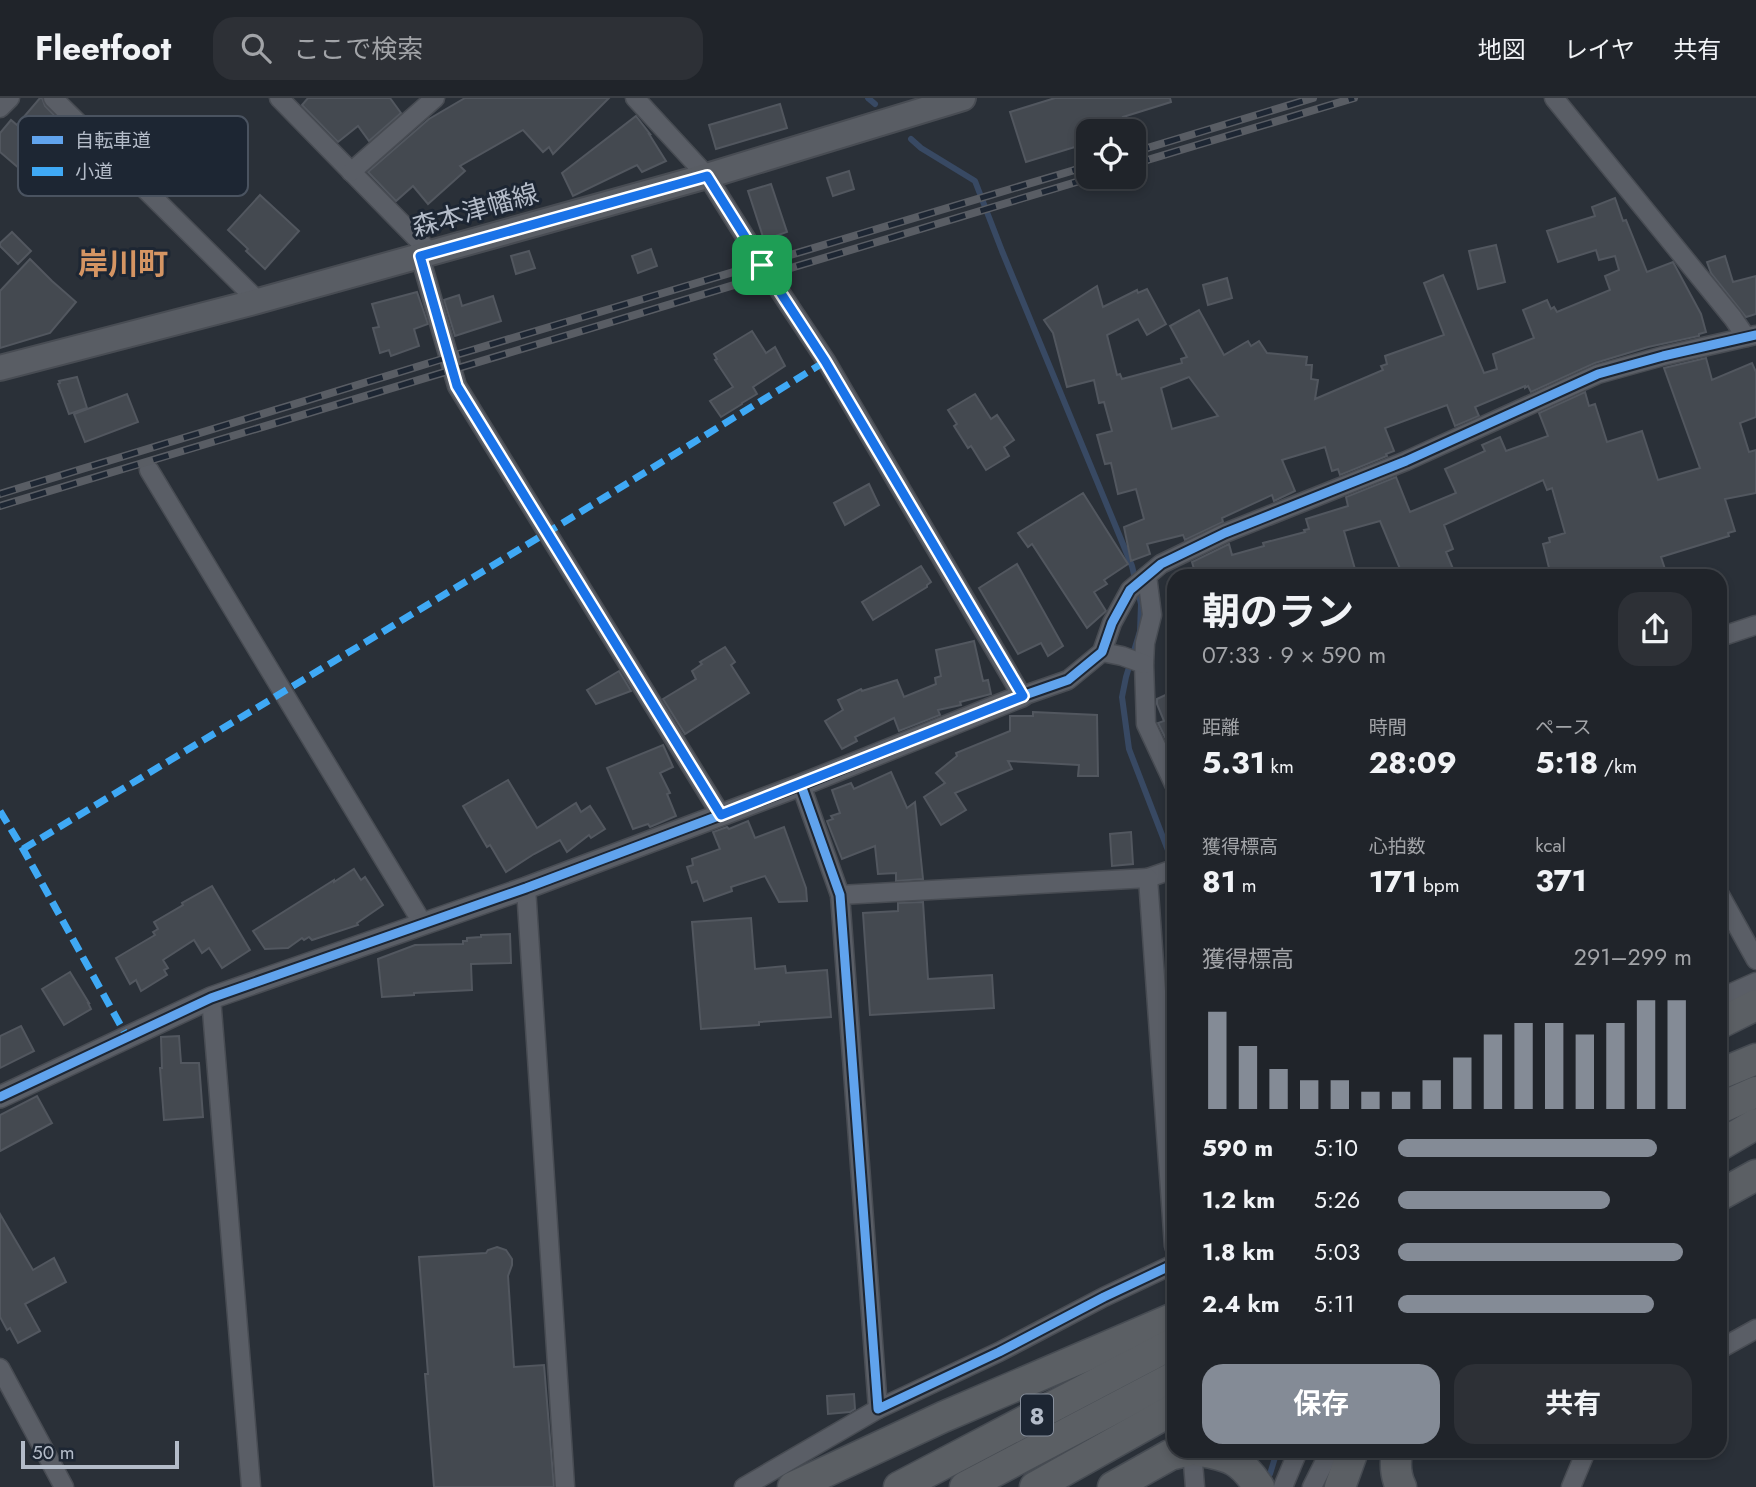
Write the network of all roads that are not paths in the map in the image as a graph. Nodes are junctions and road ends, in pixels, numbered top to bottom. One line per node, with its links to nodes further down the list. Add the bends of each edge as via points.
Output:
1 (10, 98): 8 (street)
2 (53, 98): 9 (street)
3 (279, 98): 10 (street)
4 (435, 98): 10 (street)
5 (635, 98): 11 (street)
6 (1554, 98): 15 (street)
7 (954, 99): 11 (main road, 森本津幡線)
8 (0, 108)
9 (71, 116)
10 (351, 172): 13 (street)
11 (707, 176): 13 (main road, 森本津幡線); 23 (street, via 825,361)
12 (152, 196): 14 (street)
13 (425, 255): 14 (main road, 森本津幡線); 26 (street, via 457,386)
14 (258, 301): 16 (main road, 森本津幡線)
15 (1751, 336): 18 (street, via 1598,374 1406,461 1225,533 1161,564)
16 (0, 368)
17 (149, 470): 31 (street)
18 (1140, 582): 21 (street, via 1112,623); 22 (street, via 1152,615 1145,643)
19 (1756, 625): 20 (street)
20 (1727, 635)
21 (1102, 652): 22 (street); 23 (street, via 1069,680)
22 (1134, 660): 24 (street, via 1146,724)
23 (1023, 696): 25 (street)
24 (1167, 769)
25 (801, 785): 26 (street); 29 (street)
26 (721, 815): 28 (street)
27 (1163, 873): 29 (street); 37 (street)
28 (526, 888): 31 (street); 69 (street)
29 (840, 895): 57 (street)
30 (1727, 908): 32 (street)
31 (423, 924): 35 (street)
32 (1756, 960)
33 (1756, 982): 34 (street)
34 (1727, 995)
35 (211, 998): 42 (street); 68 (street)
36 (1756, 1005): 38 (highway)
37 (1167, 1009)
38 (1727, 1020)
39 (1756, 1059): 40 (highway)
40 (1727, 1071)
41 (1756, 1092): 43 (highway)
42 (0, 1097)
43 (1727, 1105)
44 (1756, 1124): 45 (highway)
45 (1727, 1141)
46 (1756, 1175): 47 (highway)
47 (1727, 1191)
48 (1167, 1267): 57 (street)
49 (1167, 1309): 54 (highway, via 1112,1336)
50 (1167, 1321): 54 (highway)
51 (1756, 1329): 52 (street)
52 (1727, 1345)
53 (1167, 1347): 72 (highway, 8)
54 (1102, 1350): 71 (highway)
55 (0, 1368): 67 (street)
56 (1167, 1381): 73 (highway, 8)
57 (878, 1409): 70 (street)
58 (1167, 1413): 74 (highway)
59 (1167, 1457): 75 (highway)
60 (1191, 1458): 76 (street)
61 (1228, 1458): 77 (highway, via 1246,1469)
62 (1295, 1458): 78 (street)
63 (1326, 1458): 79 (street)
64 (1350, 1458): 80 (highway)
65 (1396, 1458): 81 (highway)
66 (1583, 1458): 82 (street)
67 (64, 1487)
68 (251, 1487)
69 (565, 1487)
70 (744, 1487)
71 (793, 1487)
72 (899, 1487)
73 (965, 1487)
74 (1035, 1487)
75 (1113, 1487)
76 (1195, 1487)
77 (1259, 1487)
78 (1283, 1487)
79 (1312, 1487)
80 (1340, 1487)
81 (1401, 1487)
82 (1571, 1487)

